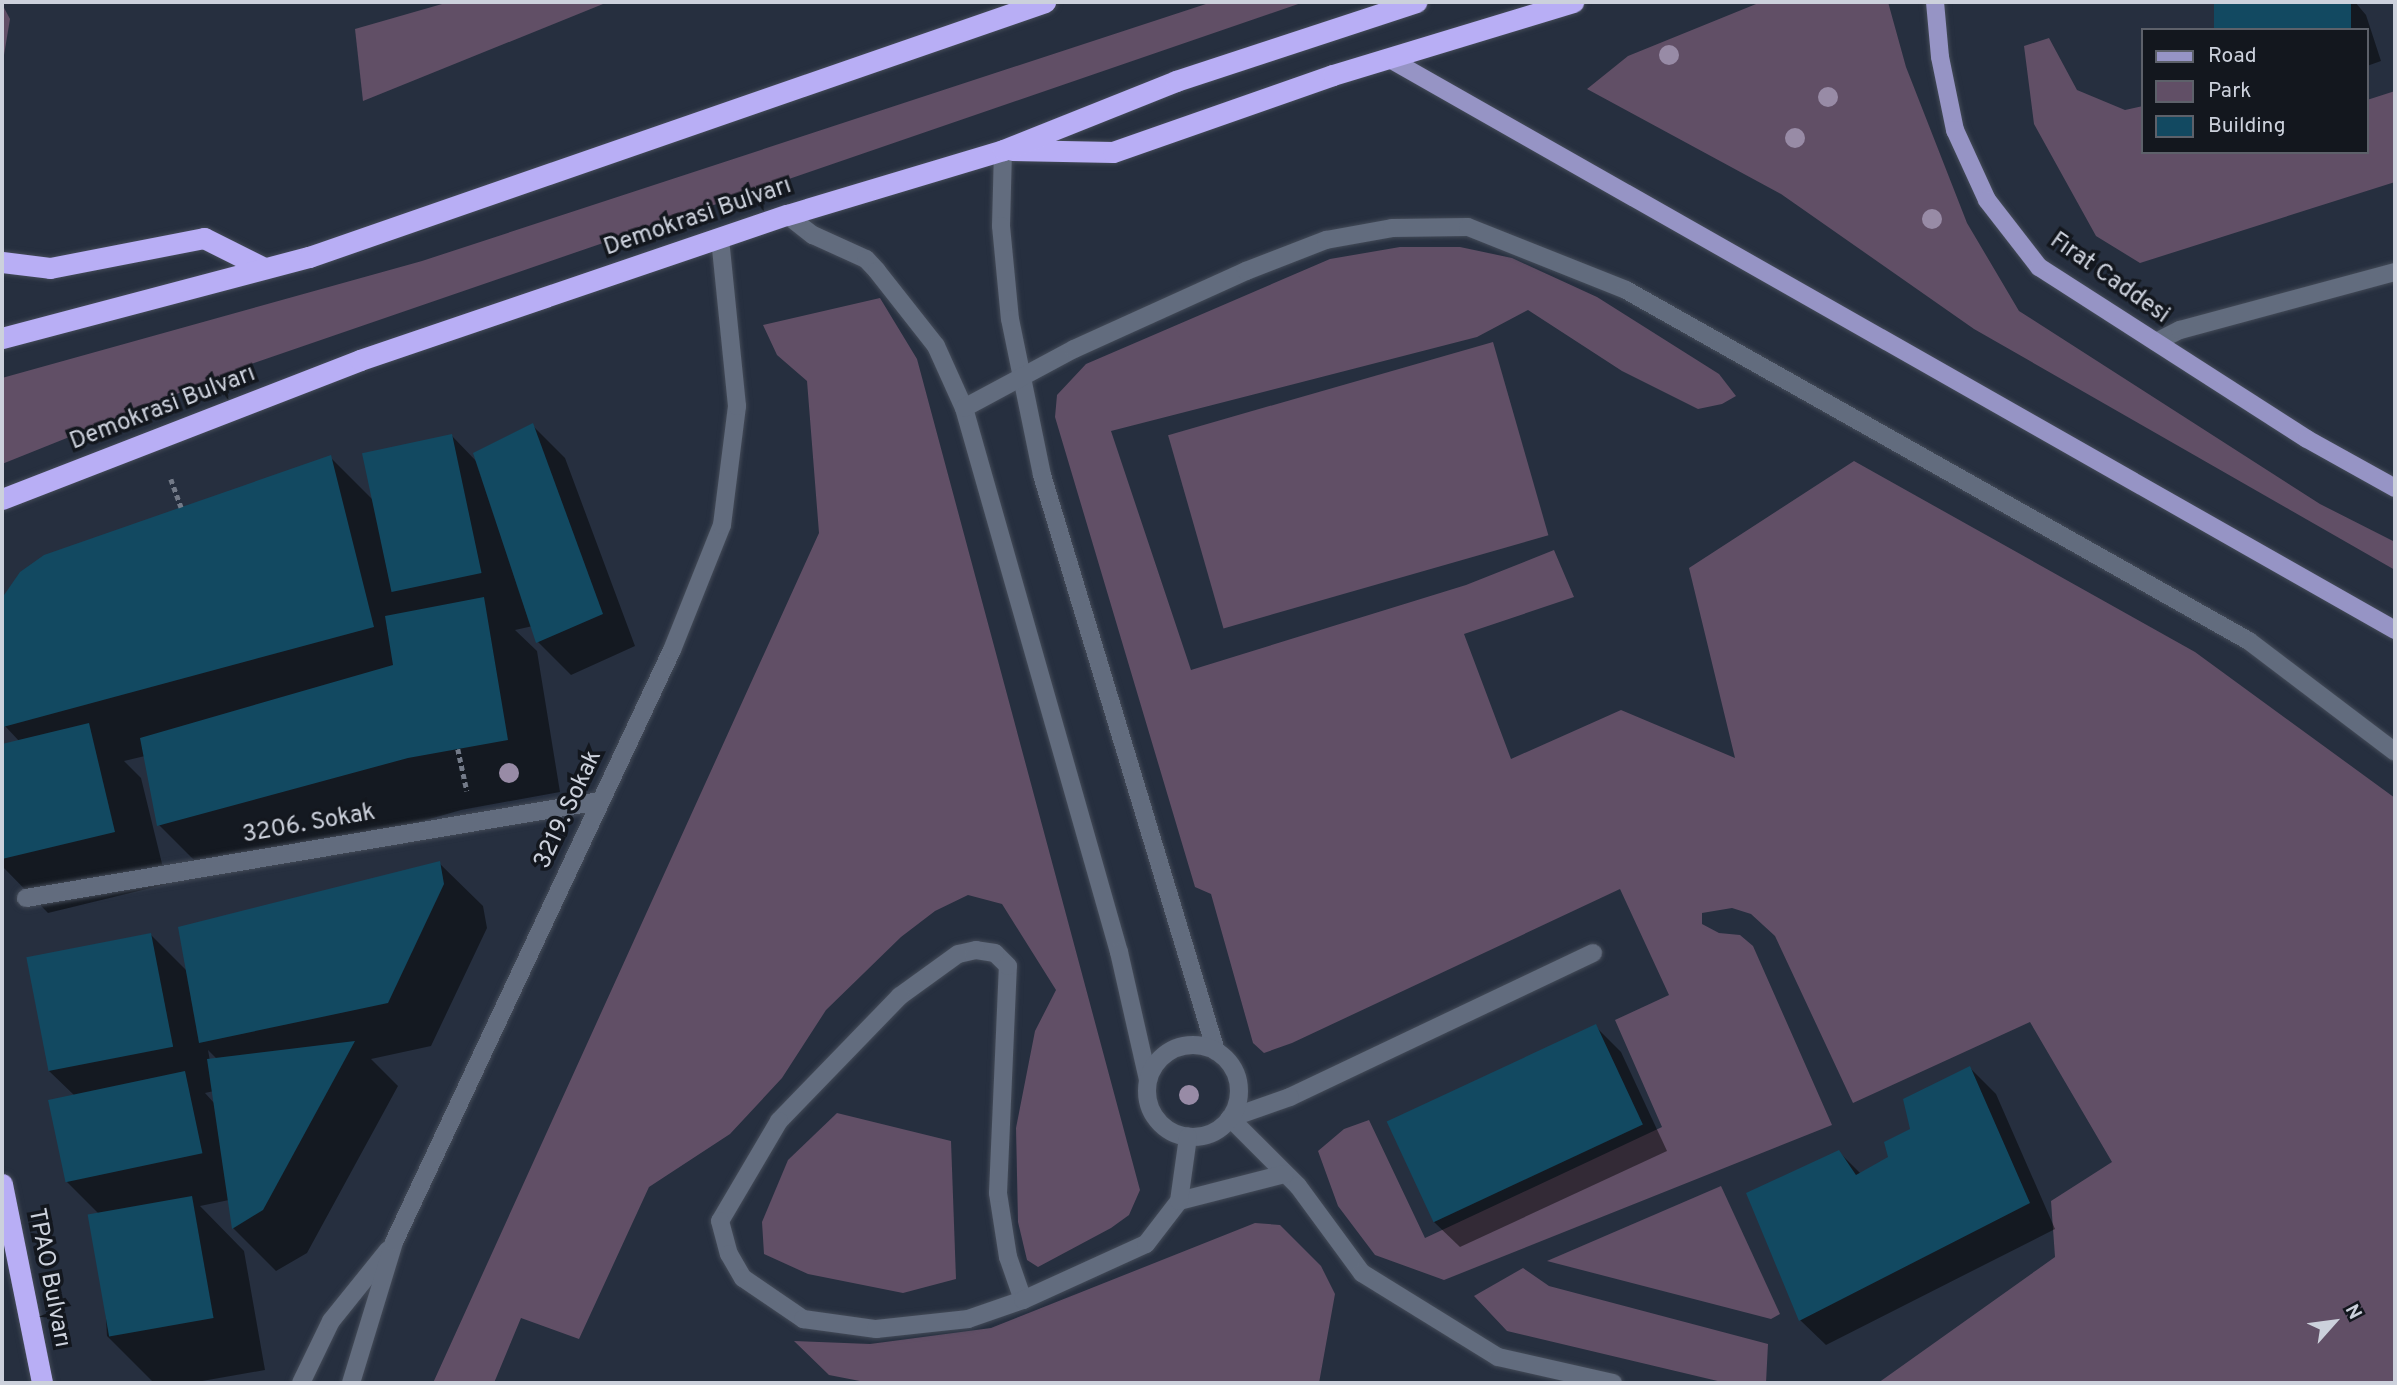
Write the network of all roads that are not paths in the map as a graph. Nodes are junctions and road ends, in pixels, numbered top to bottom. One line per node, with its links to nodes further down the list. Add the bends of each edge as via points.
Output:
1 (1045, 2): 10 (highway, via 309,257)
2 (1416, 2): 6 (highway, Demokrasi Bulvarı, via 1176,82)
3 (1573, 2): 5 (highway)
4 (1935, 2): 13 (main road, Fırat Caddesi, via 1940,57 1955,130 1987,200 2039,267)
5 (1388, 58): 6 (highway, via 1113,152); 18 (main road)
6 (1003, 150): 7 (highway, Demokrasi Bulvarı); 14 (street, via 1001,226 1010,319)
7 (787, 215): 8 (highway, Demokrasi Bulvarı); 15 (street, via 813,235 866,259 936,346)
8 (720, 238): 17 (highway, Demokrasi Bulvarı, via 360,360); 20 (street, 3219. Sokak, via 737,406 722,524 672,650)
9 (2, 262): 10 (highway, via 50,268 204,238)
10 (264, 268): 12 (highway)
11 (2395, 272): 13 (street, via 2180,330)
12 (2, 338)
13 (2156, 342): 16 (main road, Fırat Caddesi, via 2307,439)
14 (1022, 376): 15 (street); 19 (street, via 1246,271 1326,240 1392,228 1468,227 1626,290 2249,642); 23 (street, via 1042,475)
15 (964, 408): 24 (street, via 1119,952)
16 (2395, 488)
17 (2, 499)
18 (2395, 630)
19 (2395, 752)
20 (600, 801): 21 (street, 3206. Sokak); 30 (street, 3219. Sokak)
21 (26, 898)
22 (1593, 953): 25 (street, via 1290,1097)
23 (1216, 1051): 24 (street, via 1189,1044 1174,1048 1153,1067); 25 (street, via 1236,1072 1239,1088)
24 (1148, 1080): 26 (street, via 1151,1110 1160,1123)
25 (1230, 1118): 26 (street, via 1219,1129); 27 (street)
26 (1188, 1137): 29 (street)
27 (1285, 1174): 29 (street); 35 (street, via 1362,1273 1498,1357)
28 (2, 1184): 32 (highway, TPAO Bulvarı)
29 (1179, 1202): 31 (street, via 1146,1244)
30 (394, 1242): 33 (street, via 331,1321); 34 (street, 3219. Sokak)
31 (1023, 1300): 31 (street, via 968,1319 876,1329 803,1319 743,1278 729,1254 720,1221 788,1112 900,996 958,954 976,950 995,953 1008,967 998,1193 1008,1257)
32 (42, 1383)
33 (301, 1383)
34 (351, 1383)
35 (1613, 1383)

